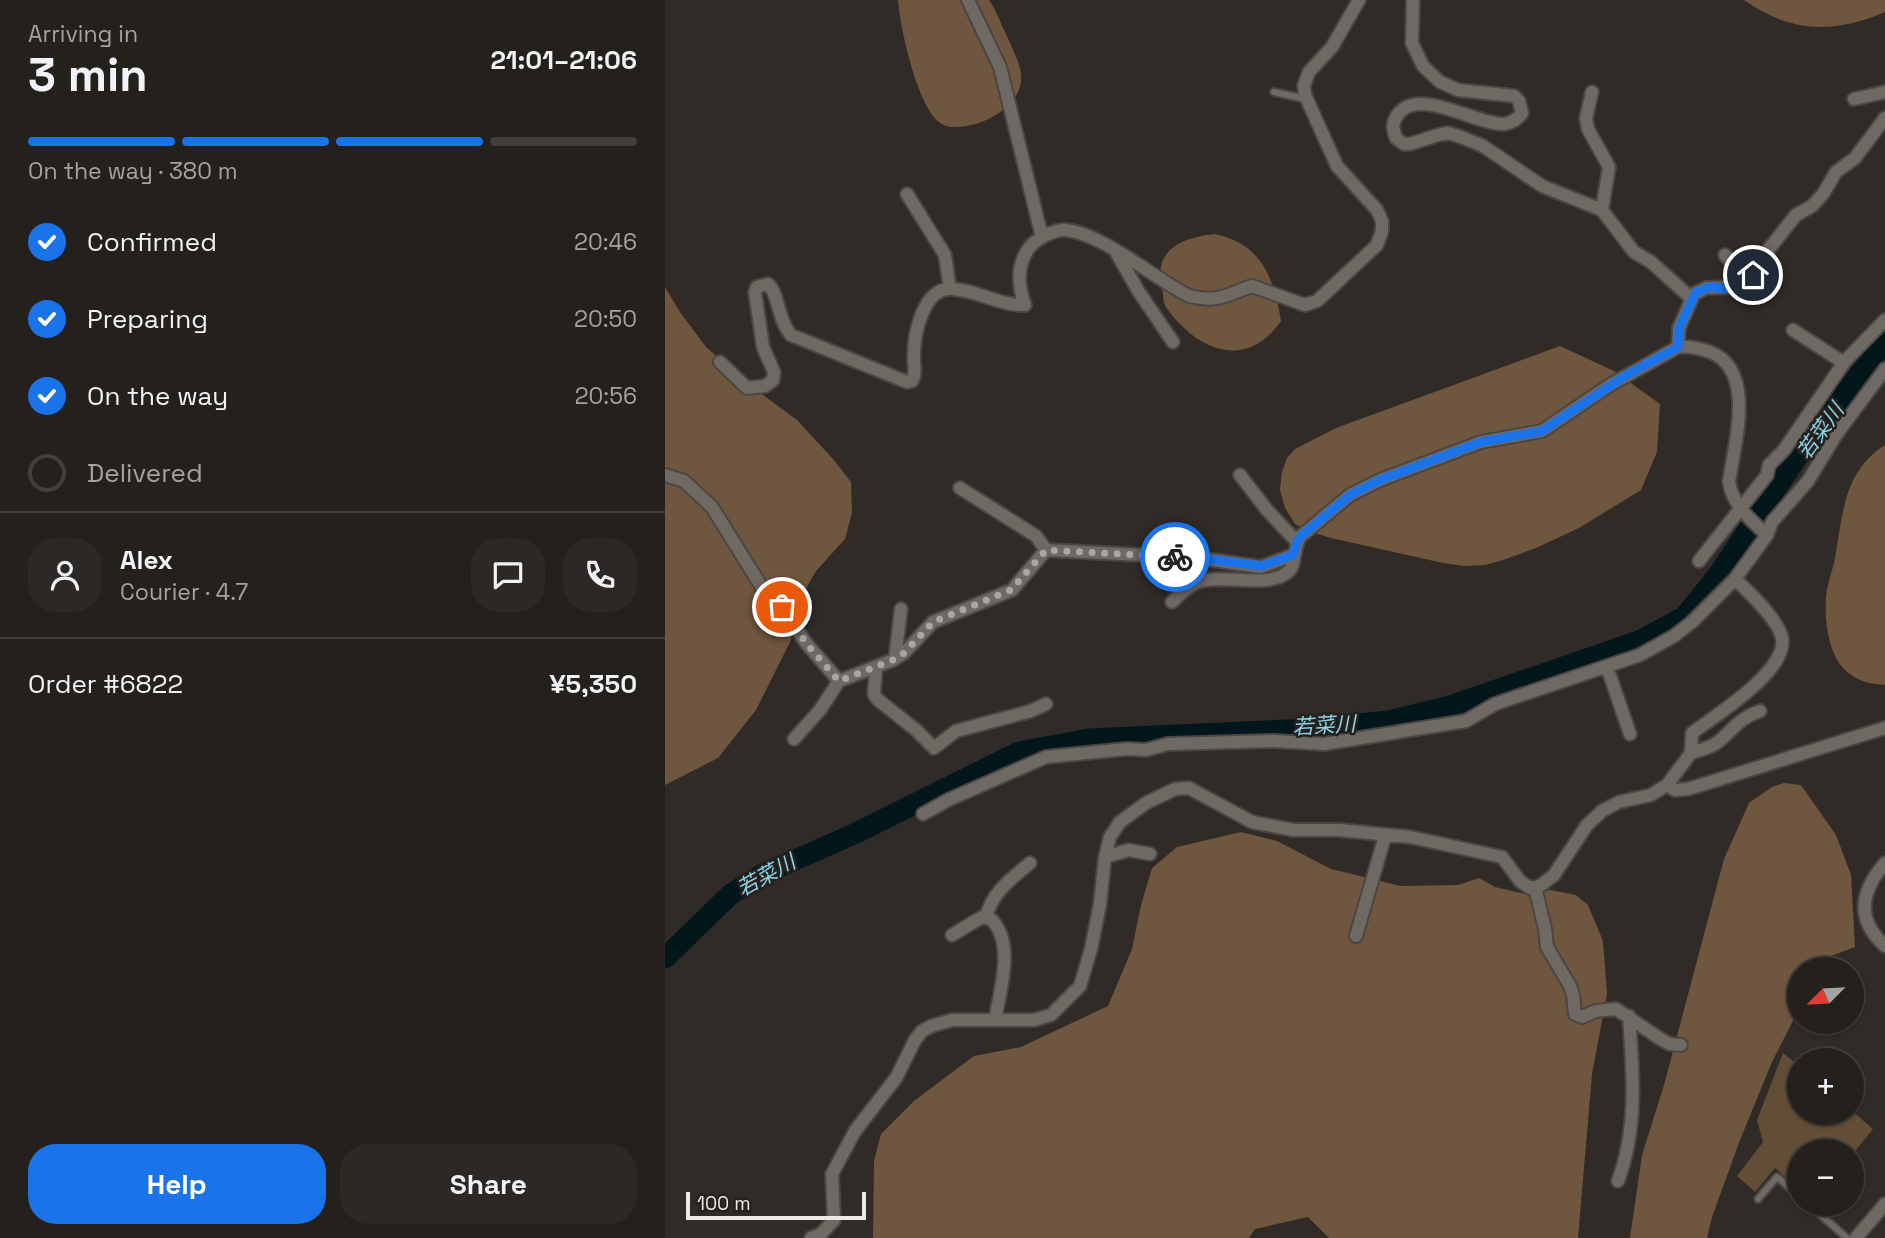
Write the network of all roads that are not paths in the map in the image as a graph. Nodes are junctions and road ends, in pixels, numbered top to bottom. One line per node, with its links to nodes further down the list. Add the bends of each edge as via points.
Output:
1 (968, 0): 12 (street, via 1000,67)
2 (1359, 0): 7 (street, via 1332,47 1309,72 1304,85)
3 (1413, 0): 11 (street, via 1412,43 1423,66 1440,82 1458,90 1514,96 1522,113 1500,124 1444,107 1412,106 1394,120 1396,138 1410,144 1448,133 1461,137 1483,146 1542,186)
4 (1274, 92): 7 (lane)
5 (1592, 92): 11 (street, via 1588,129 1609,167)
6 (1885, 92): 8 (street)
7 (1306, 99): 13 (street, via 1337,166 1382,221 1377,245 1325,296 1305,305 1252,286 1218,299 1189,296)
8 (1854, 99)
9 (1885, 118): 15 (street, via 1855,158 1836,172 1823,194 1796,215)
10 (907, 194): 16 (street, via 944,255)
11 (1602, 209): 17 (street, via 1634,252 1651,261)
12 (1042, 237): 13 (street, via 1065,230); 16 (street, via 1022,261 1020,290 1025,305)
13 (1117, 253): 20 (street)
14 (1725, 255): 15 (street)
15 (1748, 279): 17 (street, via 1730,289 1700,289)
16 (950, 289): 24 (street, via 930,299 922,317 912,381 791,335 768,284 755,292 773,380 747,388)
17 (1692, 298): 22 (street, via 1679,328)
18 (1885, 320): 25 (street)
19 (1793, 330): 25 (street)
20 (1173, 342)
21 (1727, 345): 23 (street)
22 (1678, 347): 23 (street); 32 (street, via 1542,431 1481,442 1350,495)
23 (1719, 356): 30 (street, via 1733,374 1739,398 1729,482)
24 (720, 362)
25 (1844, 363): 30 (street, via 1769,465)
26 (1885, 369): 31 (street, via 1808,481)
27 (665, 475): 42 (street, via 684,481 712,507 766,594 782,607)
28 (1240, 475): 32 (street)
29 (960, 488): 33 (street, via 1036,537)
30 (1742, 511): 31 (street); 35 (street)
31 (1765, 534): 36 (street)
32 (1297, 542): 34 (street)
33 (1046, 550): 34 (street, via 1261,566); 39 (street, via 1011,590 933,622)
34 (1293, 555): 37 (street, via 1289,571 1276,578 1198,582)
35 (1699, 561)
36 (1735, 579): 41 (street, via 1674,636); 48 (street, via 1774,622 1781,634 1782,651 1772,670 1692,733)
37 (1172, 602)
38 (901, 609): 39 (street)
39 (895, 659): 40 (street)
40 (876, 667): 42 (street); 43 (street, via 877,699 934,748 955,731)
41 (1607, 667): 46 (street); 50 (street, via 1495,704 1466,721 1324,744 1168,744 1146,750 1046,757)
42 (839, 681): 47 (street)
43 (1047, 704)
44 (1760, 711): 48 (street, via 1744,716 1709,748)
45 (1885, 727): 49 (street, via 1688,789)
46 (1630, 734)
47 (795, 739)
48 (1691, 753): 49 (street)
49 (1667, 785): 56 (street, via 1651,796 1619,802 1602,811 1587,825 1554,875)
50 (923, 814)
51 (1385, 836): 53 (street, via 1293,830 1252,822 1189,788 1175,789 1120,822); 56 (street, via 1502,857 1520,881); 59 (street)
52 (1150, 853): 53 (street, via 1129,850)
53 (1105, 857): 62 (street, via 1098,915 1080,986 1051,1014 1034,1020)
54 (1030, 863): 57 (street, via 992,898)
55 (1885, 863): 60 (street, via 1872,878 1864,907 1869,927)
56 (1535, 887): 61 (street, via 1546,947 1570,985 1575,1014 1582,1017 1616,1009)
57 (986, 918): 58 (street); 62 (street, via 995,923 1004,948)
58 (952, 935)
59 (1356, 936)
60 (1885, 946)
61 (1629, 1016): 63 (street, via 1670,1044); 64 (street, via 1633,1111)
62 (996, 1020): 69 (street, via 952,1020 922,1031 896,1078 844,1151 832,1174 834,1220)
63 (1681, 1045)
64 (1618, 1181)
65 (1787, 1186): 66 (lane, via 1777,1177)
66 (1758, 1199)
67 (1885, 1204): 71 (street)
68 (1822, 1216): 70 (lane)
69 (811, 1238)
70 (1847, 1238)
71 (1856, 1238)

